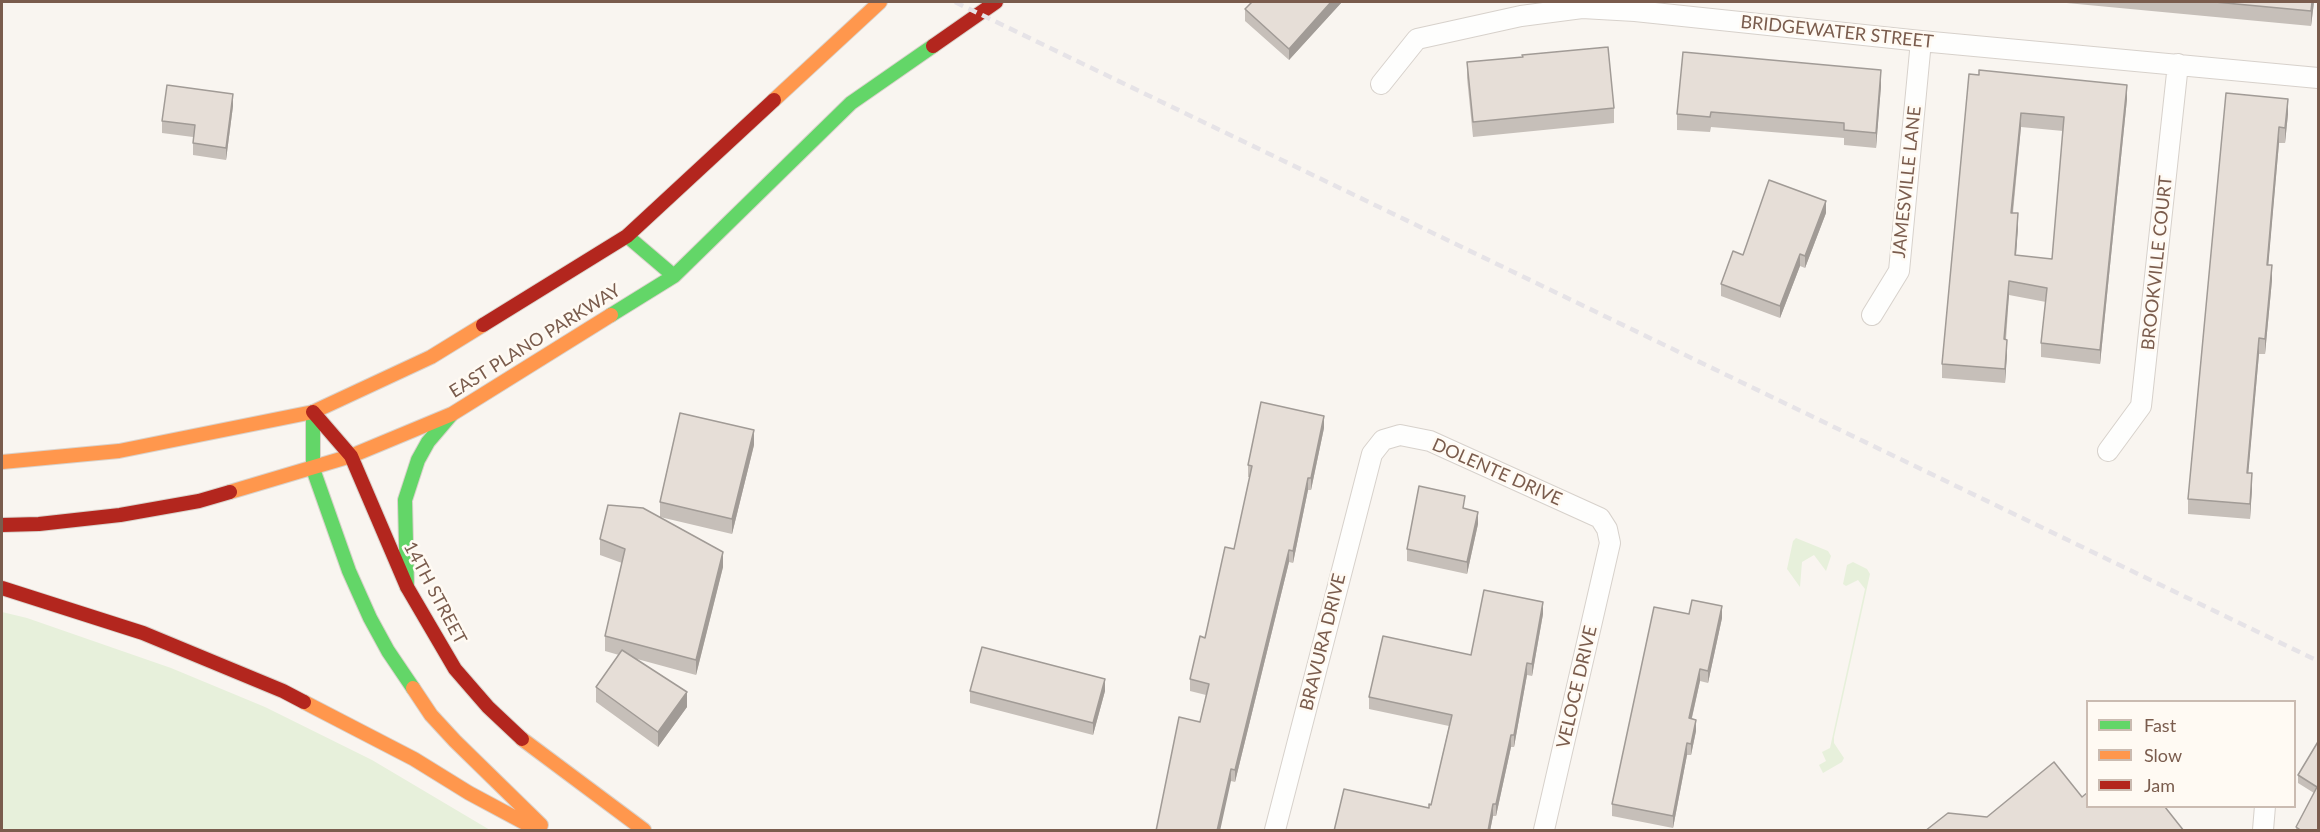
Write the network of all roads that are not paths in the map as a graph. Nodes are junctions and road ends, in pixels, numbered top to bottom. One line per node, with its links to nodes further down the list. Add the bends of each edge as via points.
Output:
1 (880, 2): 8 (main road)
2 (996, 2): 9 (main road, EAST PLANO PARKWAY, via 851,103)
3 (1582, 5): 4 (street, BRIDGEWATER STREET); 7 (street, BRIDGEWATER STREET, via 1417,39)
4 (1921, 41): 5 (street, BRIDGEWATER STREET); 10 (street, JAMESVILLE LANE, via 1899,271)
5 (2178, 64): 6 (street, BRIDGEWATER STREET); 13 (street, BROOKVILLE COURT, via 2141,406)
6 (2319, 78)
7 (1381, 84)
8 (627, 236): 9 (main road); 11 (main road, via 431,357)
9 (674, 276): 12 (main road, EAST PLANO PARKWAY)
10 (1872, 315)
11 (313, 412): 15 (main road, 14TH STREET); 16 (main road, via 119,451); 17 (main road)
12 (452, 414): 15 (main road, EAST PLANO PARKWAY); 20 (main road, via 418,460 405,500)
13 (2108, 451)
14 (1372, 454): 19 (street, DOLENTE DRIVE, via 1383,440 1400,435 1430,441 1600,518); 26 (street, BRAVURA DRIVE)
15 (351, 456): 17 (main road, EAST PLANO PARKWAY); 20 (main road, 14TH STREET)
16 (2, 462)
17 (313, 469): 18 (main road, EAST PLANO PARKWAY, via 200,501 120,515); 24 (main road, via 370,618 408,683 454,741)
18 (2, 525)
19 (1610, 543): 27 (street, VELOCE DRIVE)
20 (407, 587): 25 (main road, 14TH STREET, via 455,669 488,707 523,740)
21 (2, 588): 23 (main road, via 143,633 283,691 394,748)
22 (2265, 808): 28 (street)
23 (538, 831)
24 (547, 831)
25 (644, 831)
26 (1275, 831)
27 (1544, 831)
28 (2263, 831)

